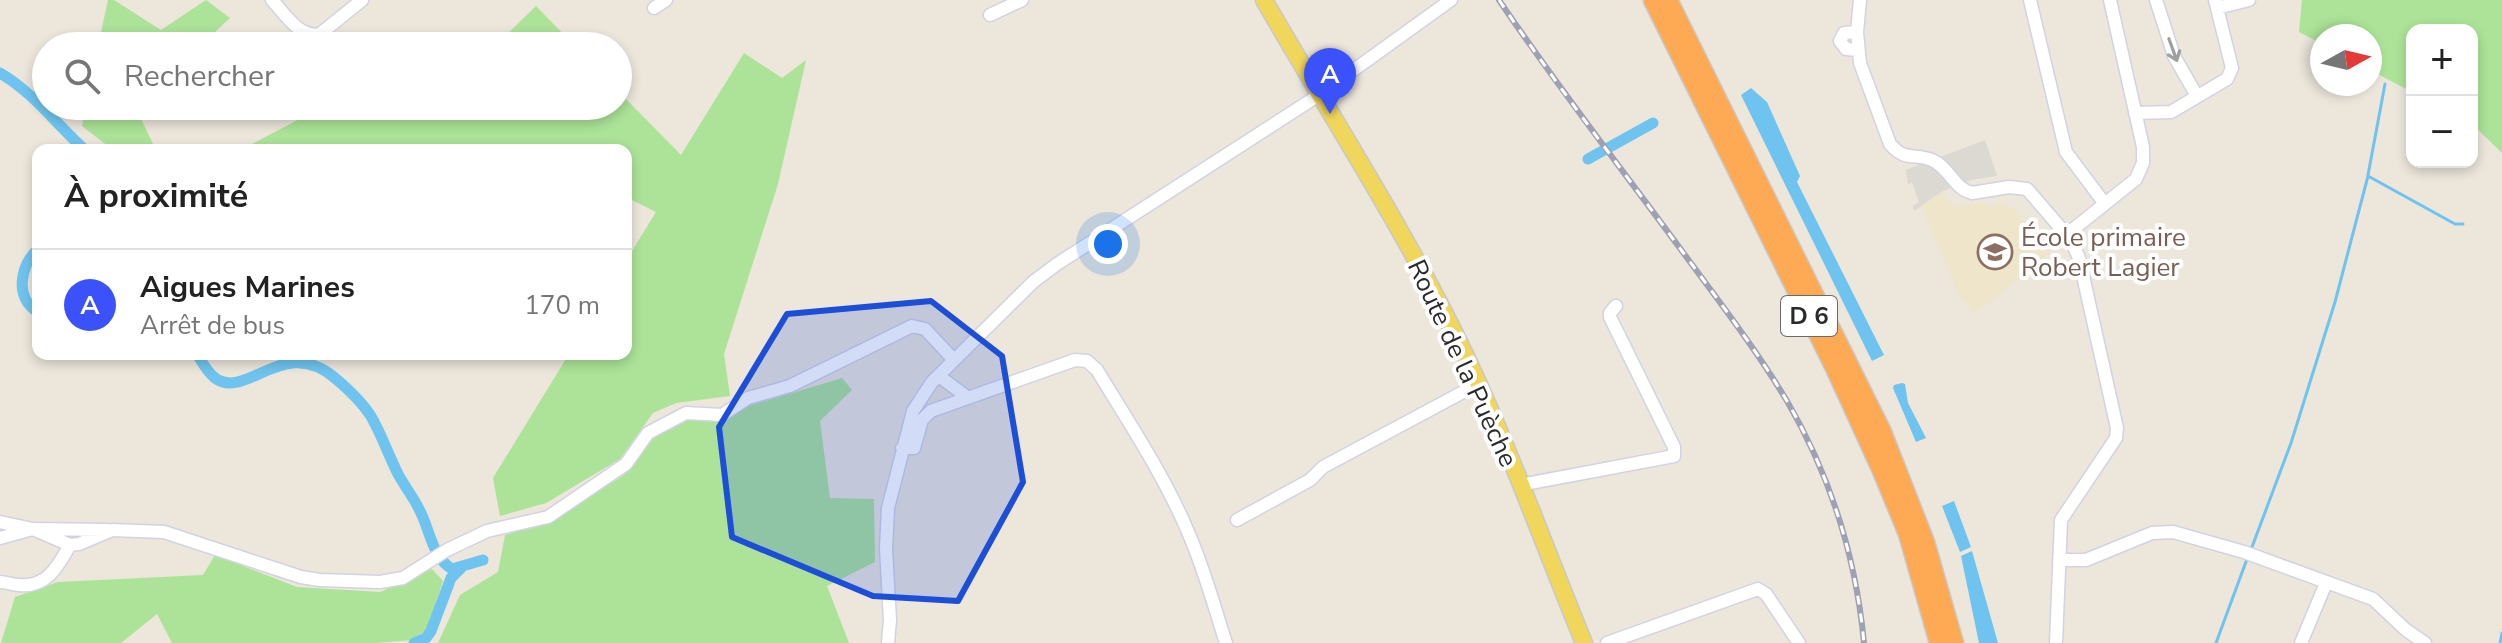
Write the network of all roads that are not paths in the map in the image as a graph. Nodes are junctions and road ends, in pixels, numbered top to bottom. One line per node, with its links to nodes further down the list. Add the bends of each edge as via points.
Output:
1 (272, 0): 17 (street)
2 (362, 0): 18 (street)
3 (666, 0): 15 (street)
4 (1022, 0): 16 (street)
5 (1264, 0): 19 (main road, Route de la Puèche)
6 (1451, 0): 19 (street)
7 (1653, 0): 45 (highway, D 6, via 1882,471 1908,534)
8 (1668, 0): 46 (highway, D 6, via 1882,432 1925,542)
9 (1860, 0): 23 (street, via 1862,72 1896,151 1936,162 1972,193 2027,189)
10 (2030, 0): 22 (street, via 2066,152)
11 (2110, 0): 21 (street)
12 (2156, 0): 20 (street, one-way to 20, via 2174,56)
13 (2249, 0): 14 (street)
14 (2216, 4): 20 (street, via 2231,73)
15 (654, 8)
16 (990, 15)
17 (304, 32)
18 (322, 32)
19 (1319, 95): 25 (street, via 1057,264); 27 (main road, Route de la Puèche, via 1423,273)
20 (2197, 96): 21 (street, via 2171,112)
21 (2135, 113): 22 (street, via 2144,156 2141,171)
22 (2105, 204): 23 (street)
23 (2066, 235): 37 (street, via 2079,258 2117,433 2065,510)
24 (1616, 306): 30 (street, via 1610,317 1674,456)
25 (954, 360): 26 (street); 34 (street, via 925,329 912,326 790,386 748,398 722,415 686,413 648,433 626,464 548,517 487,531 403,578 380,582 301,577 164,532)
26 (939, 376): 28 (street); 29 (street, via 913,411)
27 (1478, 384): 30 (main road, Route de la Puèche); 31 (street)
28 (967, 397): 29 (street, via 928,413 914,448); 41 (street, via 1075,360 1093,365 1188,530)
29 (902, 448): 40 (street, via 888,508)
30 (1520, 485): 42 (main road, Route de la Puèche)
31 (1237, 520)
32 (0, 522): 33 (street)
33 (33, 529): 34 (street); 35 (street); 36 (street)
34 (112, 530): 36 (street)
35 (0, 538)
36 (70, 545): 38 (street, via 45,580 33,585)
37 (2059, 560): 39 (street, via 2086,560 2152,533 2173,532); 47 (street)
38 (0, 582)
39 (2326, 583): 48 (street); 49 (street, via 2373,599)
40 (889, 643)
41 (1226, 643)
42 (1584, 643)
43 (1607, 643): 44 (street, via 1758,589)
44 (1799, 643)
45 (1939, 643)
46 (1954, 643)
47 (2056, 643)
48 (2301, 643)
49 (2425, 643)

